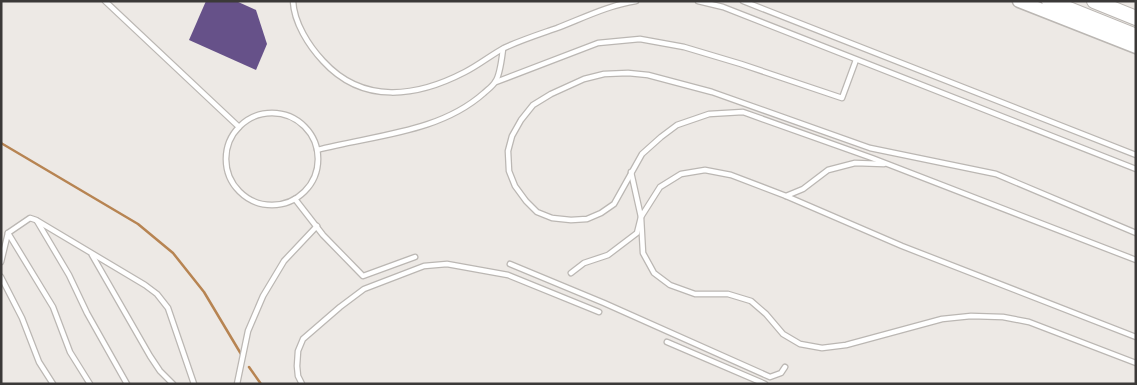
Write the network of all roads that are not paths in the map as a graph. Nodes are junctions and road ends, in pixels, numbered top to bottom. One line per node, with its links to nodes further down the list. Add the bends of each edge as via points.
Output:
1 (105, 1): 15 (lane)
2 (293, 1): 12 (lane, via 300,27 312,49 331,70 352,84 379,92 396,93 437,84)
3 (636, 1): 12 (lane, via 605,9)
4 (698, 1): 13 (lane, via 723,7)
5 (743, 1): 17 (lane)
6 (1019, 1): 11 (street)
7 (1050, 1): 10 (main road)
8 (1094, 1): 9 (main road)
9 (1136, 18)
10 (1136, 36)
11 (1136, 47)
12 (504, 48): 14 (lane)
13 (856, 60): 14 (lane, via 842,98 712,56 640,39 598,42); 19 (lane)
14 (496, 82): 16 (lane, via 455,114 396,133)
15 (239, 126): 16 (lane, via 256,115 271,112 287,115 310,132); 22 (lane, via 231,139 226,158 230,178 240,192 268,205 286,203)
16 (318, 150): 22 (lane, via 316,171 305,191)
17 (1136, 154)
18 (888, 165): 20 (lane, via 743,112 709,114 677,125 642,154); 21 (lane, via 855,163 828,170 803,189); 30 (lane)
19 (1136, 169)
20 (631, 172): 23 (lane); 27 (lane, via 614,204 601,213 587,219 552,218 537,212 515,186 509,171 508,152 512,136 534,105 551,94 604,74 648,75 712,92 870,148 996,174)
21 (786, 196): 23 (lane, via 731,175 704,170 681,174 660,187); 38 (lane)
22 (295, 198): 25 (lane)
23 (641, 217): 33 (lane, via 636,233 623,245 608,255 584,263); 40 (lane, via 643,253 654,273 670,285 695,294 728,294 750,301 783,334 800,344 822,348 846,345 942,319 1003,317 1029,322)
24 (36, 220): 26 (lane, via 30,218); 28 (lane); 46 (lane)
25 (317, 226): 34 (lane); 49 (lane, via 284,261 263,296 248,331)
26 (8, 233): 31 (lane); 45 (lane, via 53,307 70,352)
27 (1136, 233)
28 (92, 254): 47 (lane, via 150,356); 48 (lane, via 145,285 163,300 173,319)
29 (416, 257): 34 (lane)
30 (1136, 260)
31 (1, 262)
32 (510, 264): 42 (lane)
33 (571, 273)
34 (364, 276): 36 (lane)
35 (1, 277): 44 (lane, via 39,362)
36 (364, 289): 37 (lane, via 424,266 447,264 508,275); 50 (lane, via 303,339 297,366)
37 (599, 312)
38 (1136, 337)
39 (667, 342): 43 (lane)
40 (1136, 363)
41 (785, 367): 42 (lane, via 781,373)
42 (770, 377): 43 (lane)
43 (753, 379): 51 (lane)
44 (53, 384)
45 (90, 384)
46 (127, 384)
47 (174, 384)
48 (194, 384)
49 (237, 384)
50 (302, 384)
51 (765, 384)

